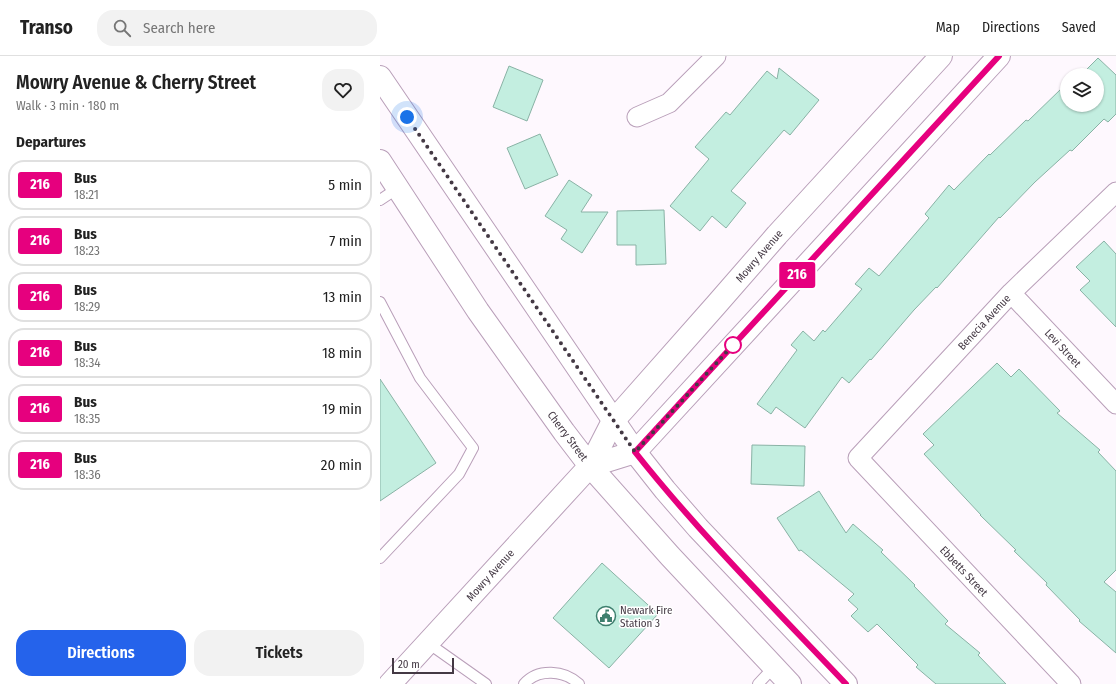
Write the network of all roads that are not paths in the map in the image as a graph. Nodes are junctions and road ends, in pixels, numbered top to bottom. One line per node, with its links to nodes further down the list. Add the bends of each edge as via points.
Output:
1 (716, 56): 5 (street, via 669,103)
2 (941, 56): 12 (main road, Mowry Avenue, via 777,235)
3 (999, 56): 13 (main road)
4 (380, 77): 12 (main road)
5 (637, 118)
6 (380, 161): 8 (main road, Cherry Street)
7 (1116, 192): 9 (street, Benecia Avenue)
8 (389, 194): 15 (main road, Cherry Street, via 478,311)
9 (1011, 292): 11 (street, Levi Street); 14 (street, Benecia Avenue)
10 (380, 302): 16 (lane, via 420,378 473,448 459,474)
11 (1116, 404)
12 (613, 421): 13 (main road); 15 (main road, Mowry Avenue)
13 (635, 452): 15 (main road); 25 (main road, via 698,528)
14 (858, 458): 26 (street, Ebbetts Street)
15 (590, 466): 17 (main road, Mowry Avenue); 18 (main road, Cherry Street)
16 (380, 558)
17 (428, 642): 19 (main road, Mowry Avenue); 20 (lane)
18 (774, 667): 23 (lane); 24 (main road, Cherry Street)
19 (390, 684)
20 (486, 684)
21 (524, 684): 22 (lane, via 537,675 549,672 562,674)
22 (579, 684)
23 (758, 684)
24 (790, 684)
25 (846, 684)
26 (1071, 684)

